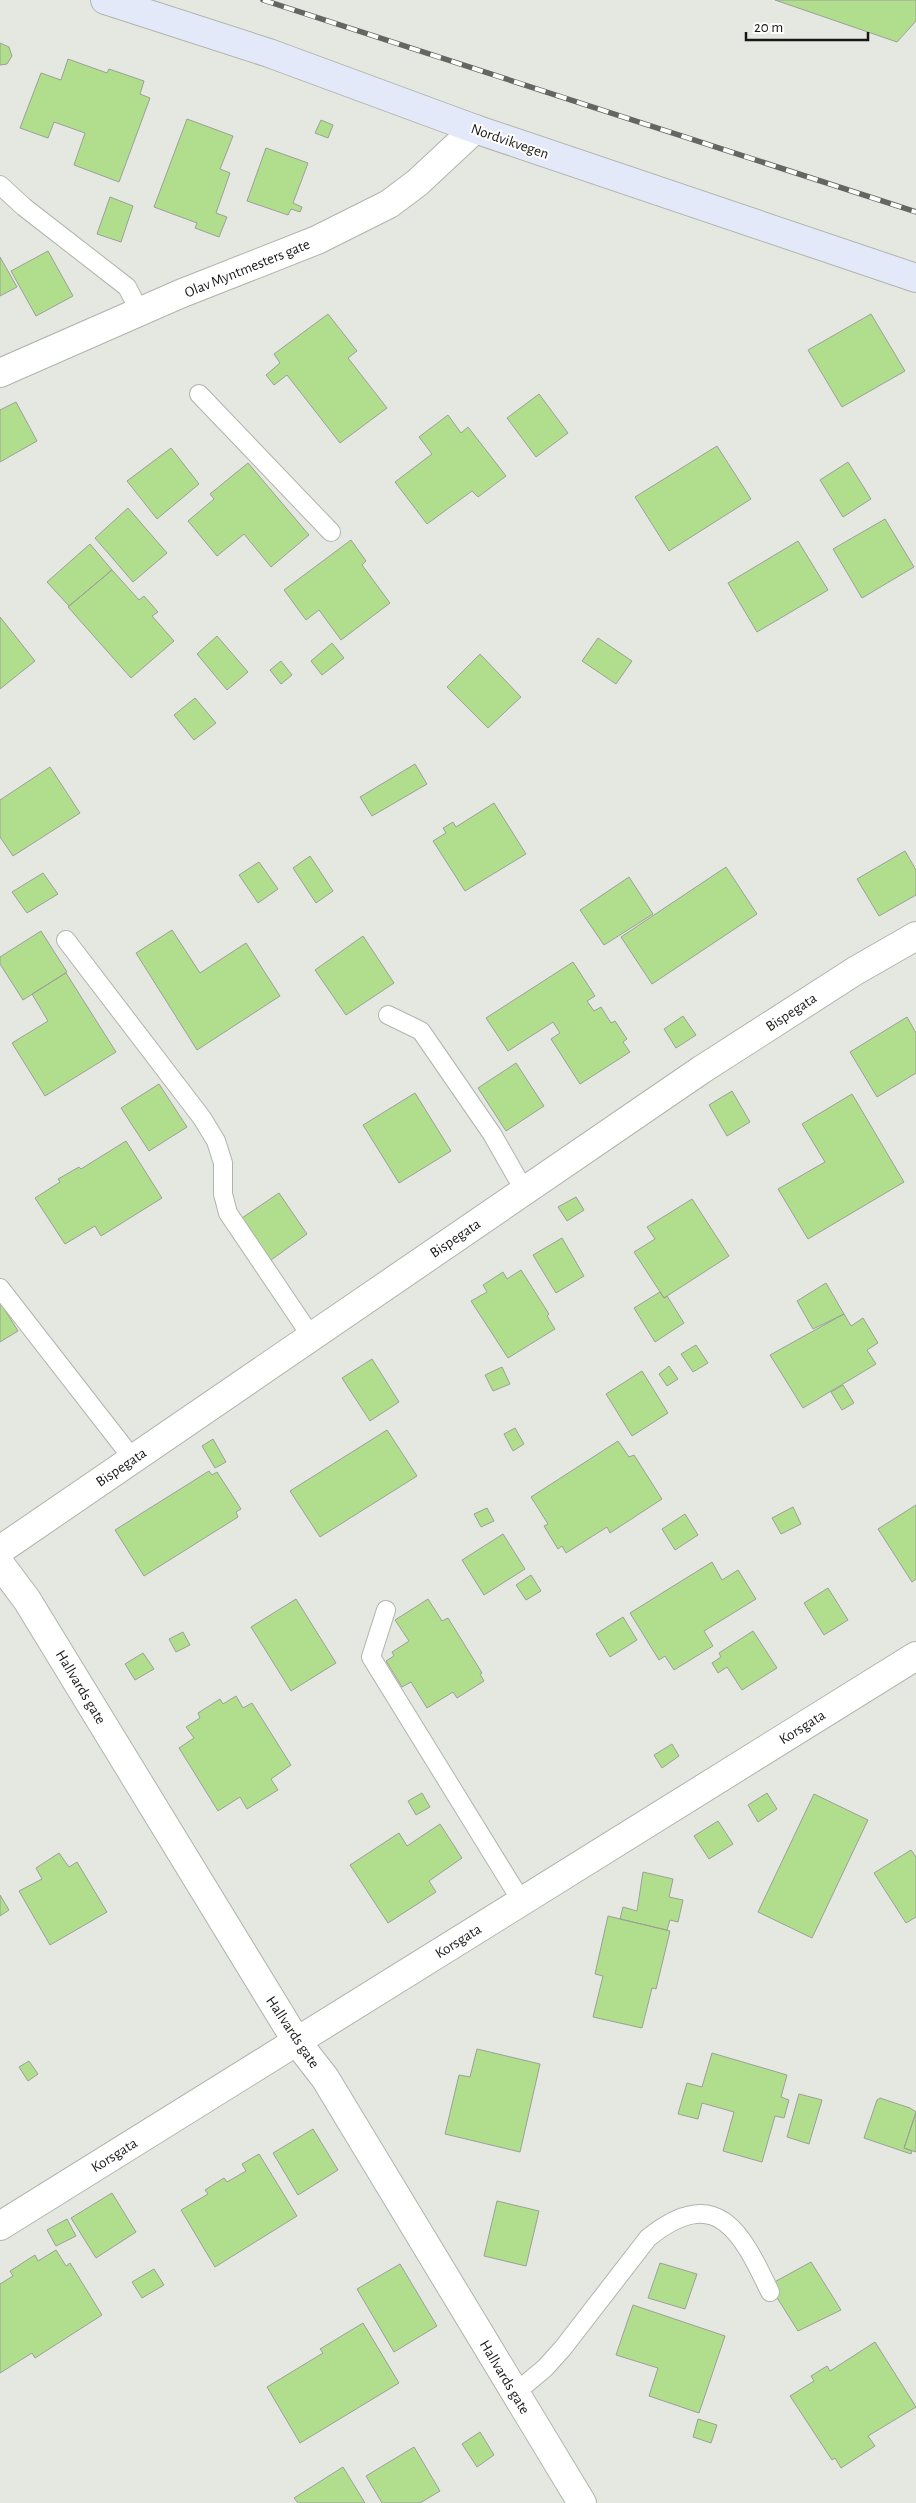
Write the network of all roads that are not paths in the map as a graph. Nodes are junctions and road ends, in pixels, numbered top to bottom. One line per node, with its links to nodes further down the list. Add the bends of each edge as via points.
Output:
1 (105, 0): 2 (main road, Nordvikvegen, via 269,53)
2 (475, 130): 4 (main road, Nordvikvegen); 5 (street, Olav Myntmesters gate, via 417,183 388,204 317,240)
3 (0, 185): 5 (lane, via 127,287)
4 (916, 278)
5 (140, 312): 6 (street, Olav Myntmesters gate)
6 (0, 373)
7 (199, 394): 8 (lane)
8 (331, 532)
9 (916, 936): 12 (street, Bispegata, via 709,1064)
10 (66, 940): 14 (lane, via 202,1118 216,1141 228,1213)
11 (388, 1015): 12 (lane, via 421,1031 492,1134)
12 (524, 1190): 14 (street, Bispegata)
13 (0, 1288): 15 (lane)
14 (311, 1336): 15 (street, Bispegata)
15 (133, 1459): 16 (street, Bispegata)
16 (0, 1550)
17 (0, 1564): 21 (street, Hallvards gate, via 27,1600)
18 (386, 1610): 20 (lane, via 370,1657)
19 (916, 1656): 20 (street, Korsgata)
20 (522, 1902): 21 (street, Korsgata)
21 (298, 2042): 22 (street, Korsgata); 24 (street, Hallvards gate, via 325,2078)
22 (0, 2226)
23 (770, 2292): 24 (lane, via 748,2246 724,2220 698,2212 665,2224 648,2238 564,2348)
24 (515, 2393): 25 (street, Hallvards gate)
25 (582, 2503)

